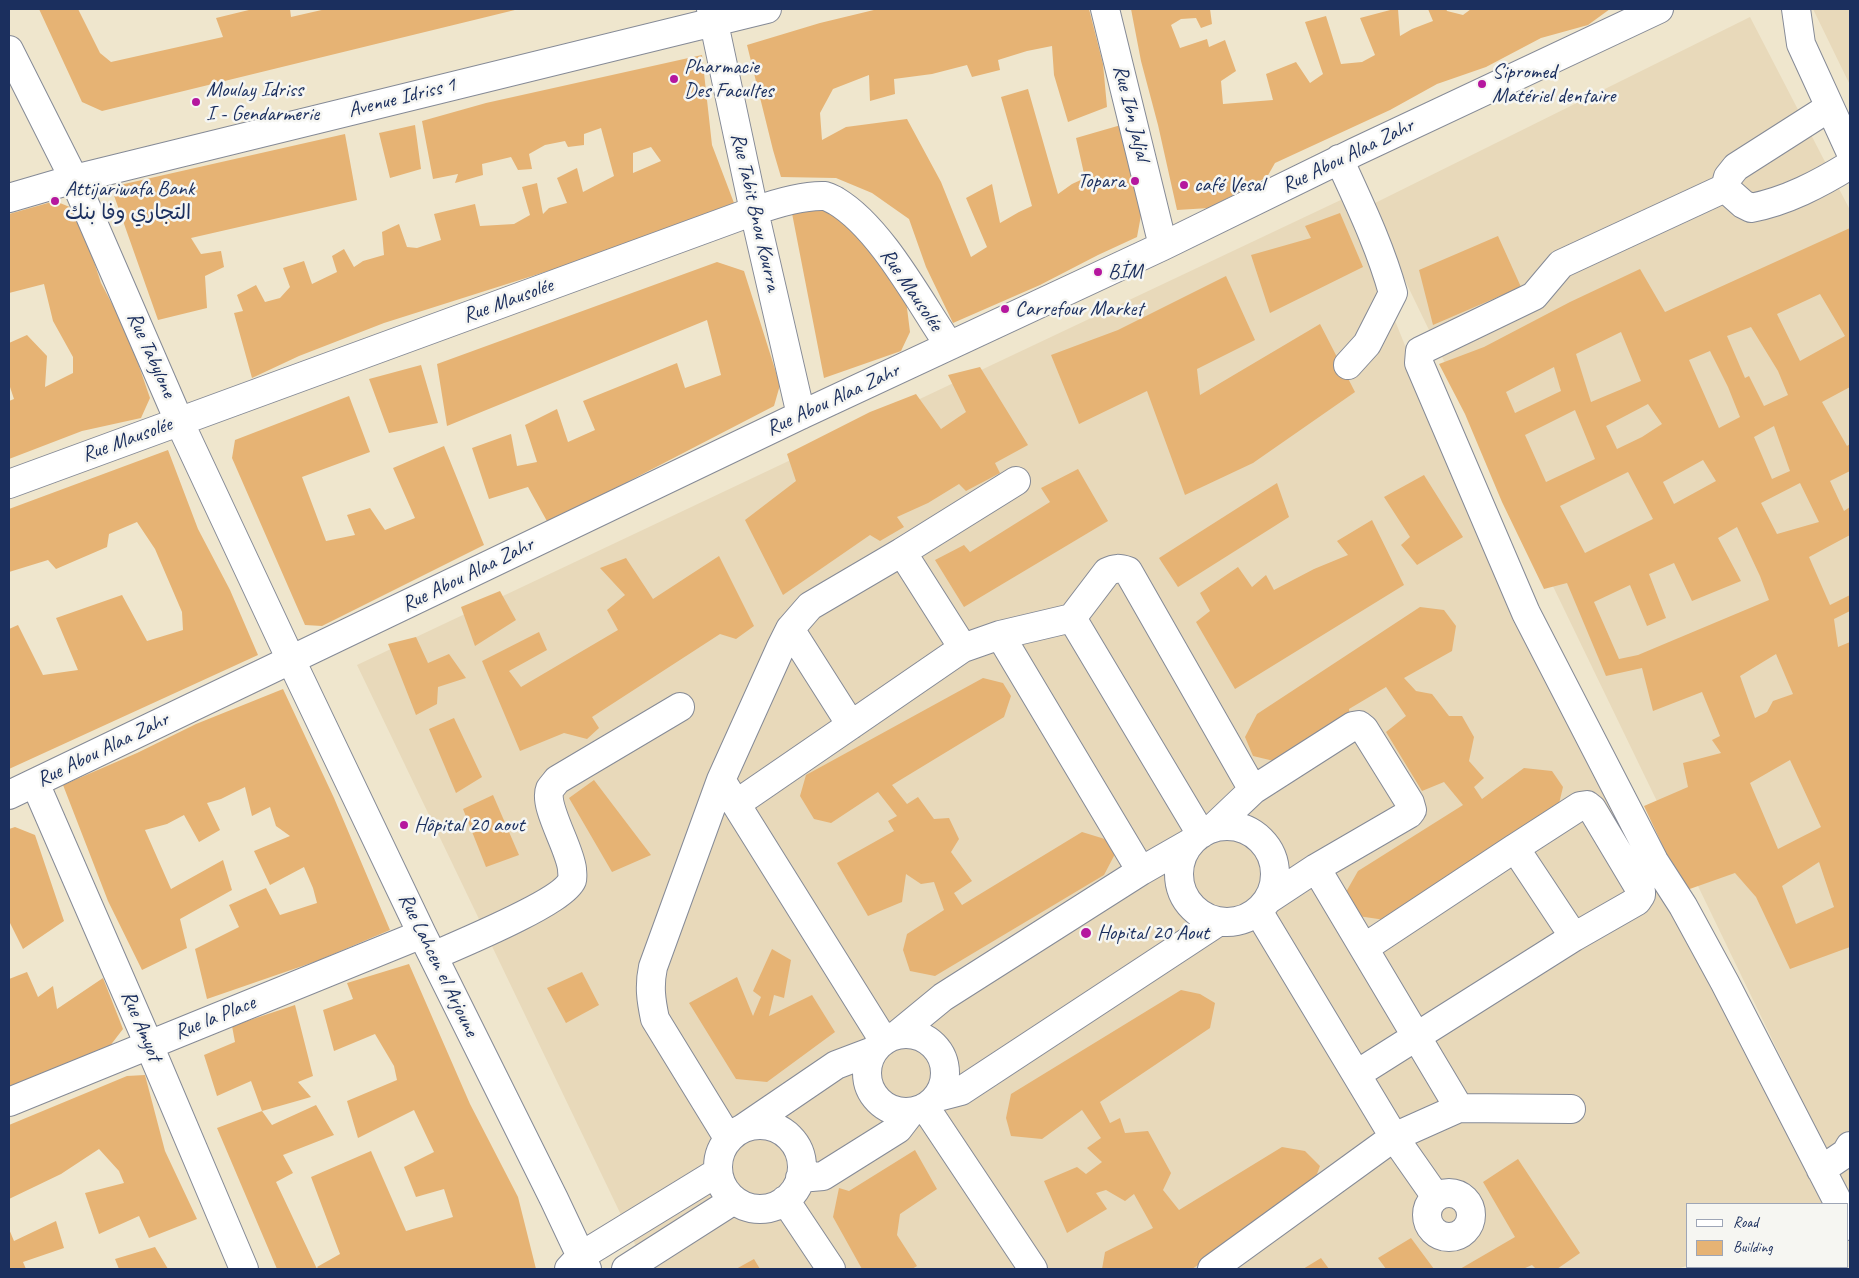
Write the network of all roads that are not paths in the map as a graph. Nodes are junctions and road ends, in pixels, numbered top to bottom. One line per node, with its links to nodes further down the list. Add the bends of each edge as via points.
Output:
1 (767, 9): 5 (street, Avenue Idriss 1)
2 (1105, 9): 16 (street, Rue Ibn Jaljal)
3 (1659, 9): 10 (street, Rue Abou Alaa Zahr)
4 (1796, 9): 8 (street, via 1801,44)
5 (712, 15): 6 (street, Avenue Idriss 1); 15 (street, Rue Tabit Bnou Kourra)
6 (676, 19): 12 (street, Avenue Idriss 1)
7 (9, 50): 12 (street, Rue Tabylone)
8 (1830, 107): 9 (street); 13 (street, via 1736,167)
9 (1850, 151)
10 (1339, 160): 16 (street, Rue Abou Alaa Zahr); 18 (street, via 1371,228 1393,292 1367,344)
11 (1850, 165): 13 (street, via 1791,197 1751,208)
12 (74, 179): 14 (street, Avenue Idriss 1); 20 (street, Rue Tabylone)
13 (1724, 188): 56 (street, via 1561,264 1534,296 1420,351 1419,363 1526,613 1654,861 1688,915)
14 (9, 198)
15 (754, 211): 17 (street, Rue Mausolée, via 777,203 827,196 850,210 893,261); 19 (street, Rue Tabit Bnou Kourra); 20 (street, Rue Mausolée)
16 (1163, 246): 17 (street, Rue Abou Alaa Zahr)
17 (948, 345): 19 (street, Rue Abou Alaa Zahr)
18 (1348, 365)
19 (801, 415): 28 (street, Rue Abou Alaa Zahr)
20 (179, 421): 22 (street, Rue Mausolée); 28 (street, Rue Tabylone)
21 (1016, 481): 23 (street)
22 (9, 484)
23 (902, 552): 25 (street, via 810,606); 27 (street)
24 (1072, 618): 26 (street); 33 (street, via 1107,572 1121,568 1128,572); 36 (street)
25 (790, 629): 30 (street); 31 (street)
26 (1000, 634): 27 (street); 39 (street)
27 (964, 648): 30 (street)
28 (291, 660): 32 (street, Rue Abou Alaa Zahr); 43 (street, Rue Lahcen el Arjoune)
29 (680, 707): 43 (street, Rue la Place, via 557,780 550,790 549,802 571,860 573,879 566,890 551,901 470,940)
30 (851, 726): 35 (street)
31 (721, 780): 35 (street); 53 (street, via 653,967 650,999 655,1019)
32 (35, 783): 34 (street, Rue Abou Alaa Zahr); 47 (street, Rue Amyot)
33 (1253, 790): 36 (street); 38 (street, via 1352,726 1359,725 1364,729 1412,810)
34 (9, 795)
35 (736, 804): 46 (street)
36 (1201, 835): 39 (street); 40 (street, via 1227,826 1242,828 1266,844 1276,871 1275,886); 41 (street, via 1182,855 1180,884 1193,909)
37 (1515, 848): 42 (street); 42 (street, via 1580,806 1587,805 1592,809 1641,895 1637,901); 44 (street)
38 (1316, 868): 40 (street); 44 (street)
39 (1141, 871): 46 (street, via 942,997)
40 (1264, 905): 41 (street, via 1240,921); 48 (street)
41 (1218, 922): 50 (street, via 961,1090)
42 (1574, 937): 45 (street)
43 (427, 945): 47 (street, Rue la Place); 63 (street, Rue Lahcen el Arjoune)
44 (1364, 948): 45 (street)
45 (1416, 1037): 48 (street); 51 (street)
46 (885, 1042): 50 (street, via 868,1066 873,1094 883,1105 896,1111); 50 (street, via 914,1034 929,1041 940,1052 945,1067 945,1083); 53 (street, via 836,1065)
47 (149, 1045): 49 (street, Rue la Place); 64 (street, Rue Amyot)
48 (1357, 1074): 54 (street)
49 (9, 1102)
50 (925, 1105): 58 (street, via 898,1130 823,1176); 67 (street)
51 (1459, 1108): 52 (street); 54 (street)
52 (1570, 1109)
53 (734, 1134): 57 (street, via 722,1148); 58 (street, via 753,1125 767,1125 780,1130 791,1138 798,1150)
54 (1394, 1137): 59 (street); 68 (street)
55 (1850, 1146): 56 (street, via 1846,1154)
56 (1821, 1170): 62 (street)
57 (718, 1172): 60 (street, via 726,1192); 63 (street)
58 (800, 1178): 61 (street)
59 (1436, 1197)
60 (734, 1200): 61 (street, via 760,1208); 65 (street)
61 (785, 1200): 66 (street)
62 (1838, 1203)
63 (579, 1265)
64 (244, 1269)
65 (626, 1269)
66 (831, 1269)
67 (1033, 1269)
68 (1212, 1269)

